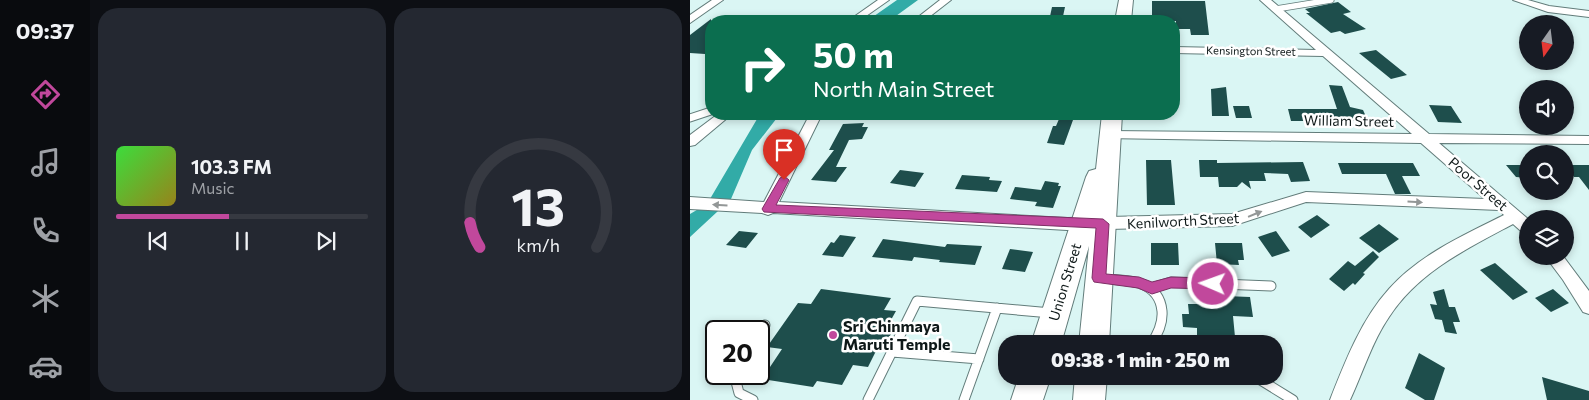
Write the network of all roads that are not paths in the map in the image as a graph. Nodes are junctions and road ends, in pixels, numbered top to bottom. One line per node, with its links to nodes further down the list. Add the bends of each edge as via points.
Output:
1 (718, 0): 13 (street)
2 (884, 0): 10 (street)
3 (946, 0): 11 (street)
4 (1126, 0): 12 (main road)
5 (1265, 0): 8 (street, Poor Street)
6 (1331, 0): 8 (lane)
7 (1518, 0): 9 (street)
8 (1276, 9): 15 (street, Poor Street)
9 (1589, 14)
10 (862, 15)
11 (926, 15)
12 (1125, 15)
13 (692, 17)
14 (1180, 50): 15 (street, Kensington Street)
15 (1327, 53): 22 (street, Poor Street)
16 (705, 113): 17 (lane)
17 (690, 118)
18 (717, 120): 21 (street)
19 (813, 120): 26 (street)
20 (1111, 124): 22 (street, William Street); 29 (main road)
21 (696, 134): 24 (street)
22 (1427, 138): 23 (street, William Street); 27 (street, Poor Street)
23 (1589, 140)
24 (690, 142)
25 (690, 203): 26 (street, Kenilworth Street, one-way to 25)
26 (768, 209): 29 (street, Kenilworth Street)
27 (1509, 210): 28 (street); 29 (street, Kenilworth Street, one-way to 27, via 1232,220 1251,216 1281,202 1306,197); 52 (street, Poor Street, via 1442,255 1392,299 1382,311)
28 (1519, 219)
29 (1093, 224): 31 (main road); 36 (main road, Union Street)
30 (1561, 265): 34 (street)
31 (1099, 278): 33 (lane, via 1139,282); 38 (main road)
32 (1271, 286): 33 (lane, via 1171,282)
33 (1152, 288): 39 (lane, via 1162,301 1162,320)
34 (1588, 303)
35 (997, 308): 36 (lane); 40 (lane, via 918,301); 41 (lane)
36 (1056, 313): 37 (main road, Union Street)
37 (1049, 335)
38 (1095, 335)
39 (1157, 335)
40 (892, 352): 41 (lane); 47 (lane)
41 (979, 359): 48 (lane)
42 (737, 385): 46 (lane, via 739,393)
43 (1032, 385): 49 (main road)
44 (1090, 385): 50 (main road)
45 (1269, 385): 51 (lane)
46 (753, 400)
47 (868, 400)
48 (964, 400)
49 (1027, 400)
50 (1089, 400)
51 (1293, 400)
52 (1340, 400)

